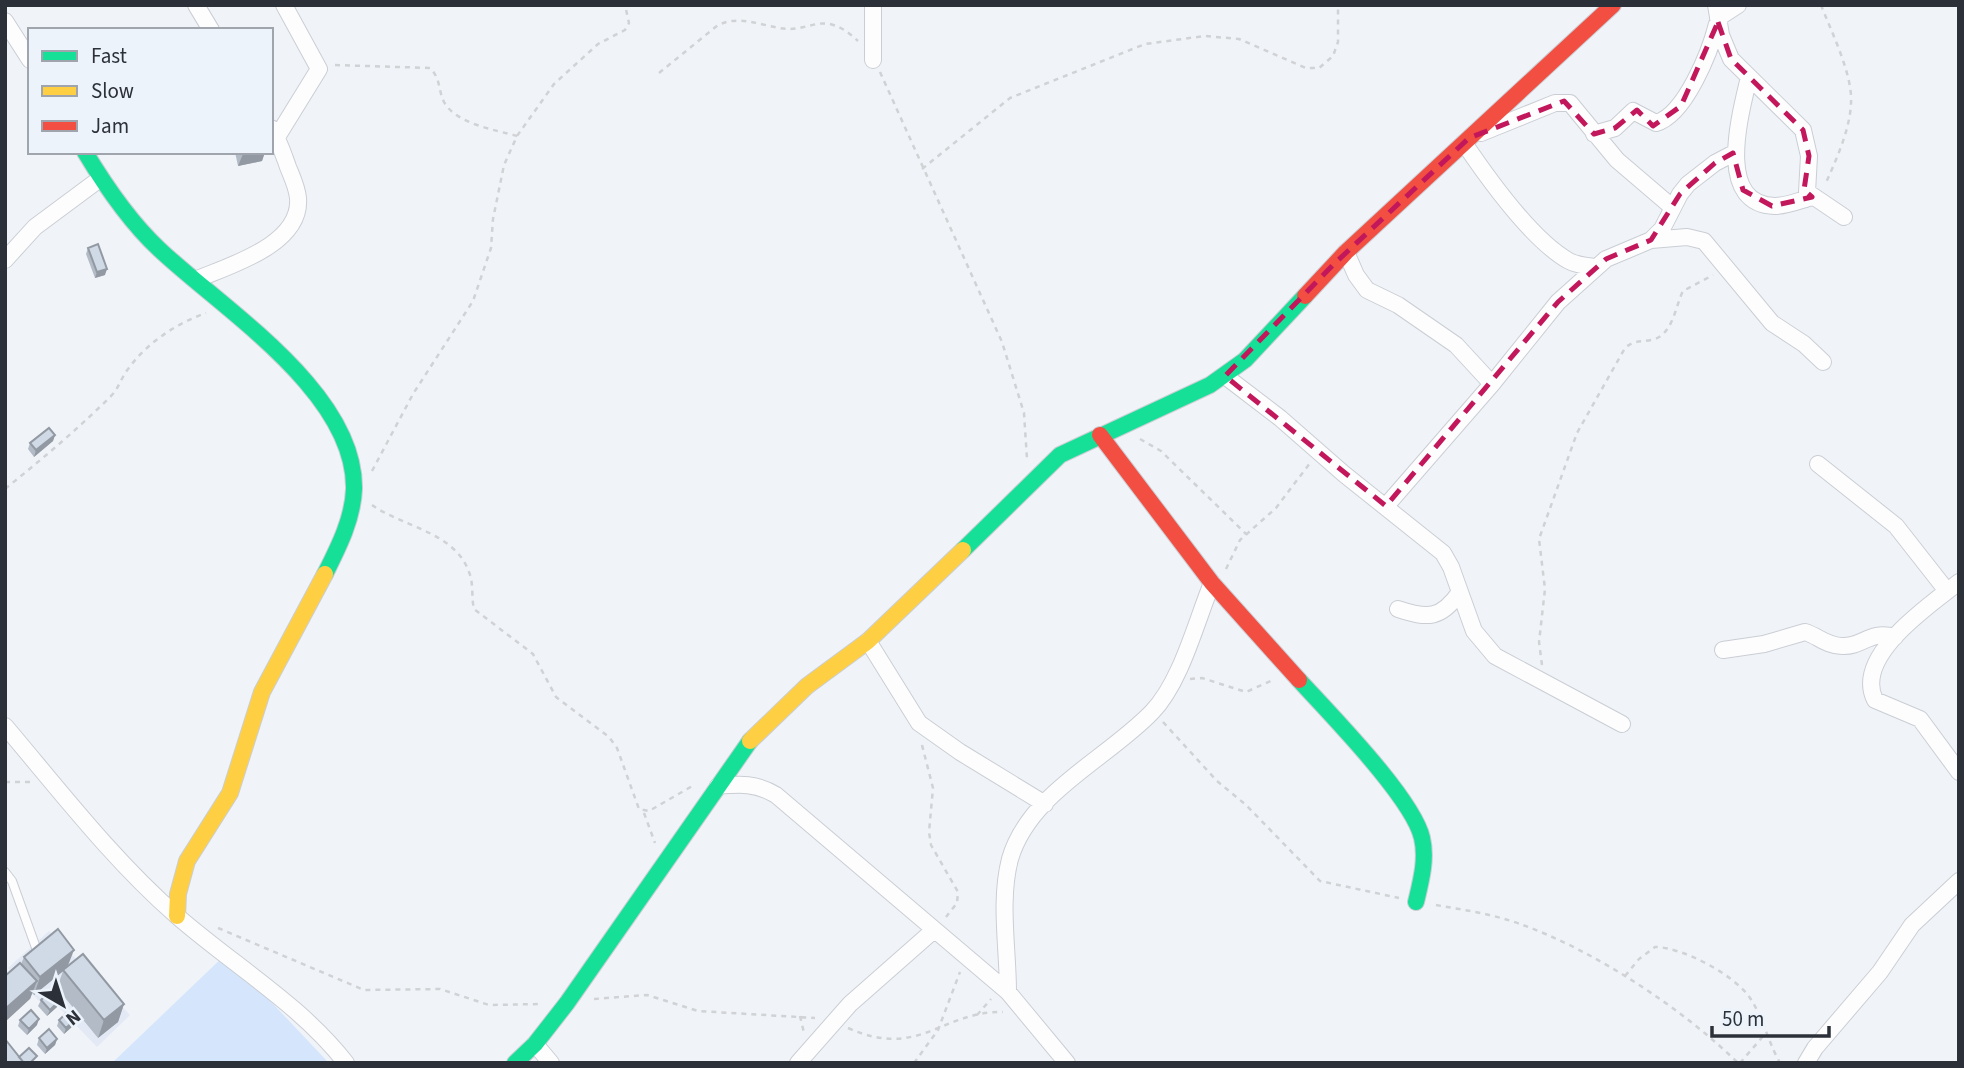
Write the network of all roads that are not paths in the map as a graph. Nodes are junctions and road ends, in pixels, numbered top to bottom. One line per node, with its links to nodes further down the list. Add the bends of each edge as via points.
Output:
1 (196, 5): 7 (street)
2 (284, 5): 12 (street, via 319,69)
3 (873, 5): 10 (street)
4 (1613, 5): 14 (street)
5 (1738, 5): 6 (street)
6 (1717, 15): 11 (street, via 1731,59); 13 (street, via 1709,50 1674,112 1656,123 1633,111 1615,128)
7 (210, 28)
8 (8, 32): 9 (street)
9 (28, 57)
10 (873, 60)
11 (1749, 77): 15 (street); 18 (street, via 1803,130 1809,156 1805,186)
12 (274, 132): 25 (street, via 298,200 294,218 279,239 257,254)
13 (1594, 134): 14 (street, via 1564,101); 19 (street, via 1616,160)
14 (1467, 140): 22 (street); 24 (street, via 1488,177 1537,233 1570,262)
15 (1736, 152): 18 (street, via 1740,184 1750,195 1772,206); 19 (street, via 1688,184)
16 (86, 154): 17 (street)
17 (101, 177): 23 (street, via 35,227); 25 (street, via 139,228)
18 (1815, 199): 20 (street)
19 (1672, 207): 21 (street)
20 (1844, 217)
21 (1651, 240): 24 (street); 26 (street, via 1687,237 1704,241 1772,323)
22 (1346, 252): 27 (street, via 1263,343); 28 (street, via 1367,290 1398,305 1456,345)
23 (5, 260)
24 (1595, 267): 28 (street, via 1558,302)
25 (195, 280): 47 (street, via 312,390 332,420 354,489 350,515 337,545 256,705 242,765 230,792 181,869)
26 (1823, 362)
27 (1225, 376): 29 (street); 31 (street)
28 (1492, 384): 31 (street)
29 (1100, 435): 33 (street); 37 (street, via 1060,455)
30 (1818, 464): 32 (street, via 1896,526)
31 (1386, 506): 34 (street, via 1443,553)
32 (1953, 586): 36 (street)
33 (1215, 587): 43 (street, via 1173,682 1154,711); 46 (street, via 1368,756 1422,836 1424,867)
34 (1460, 592): 35 (street, via 1450,607 1434,615); 39 (street, via 1483,643 1515,668)
35 (1398, 609)
36 (1895, 637): 38 (street, via 1877,633 1841,646 1805,632); 41 (street, via 1872,671 1870,692 1883,706 1920,719)
37 (868, 641): 42 (street, via 807,686 753,736); 43 (street, via 919,723)
38 (1723, 650)
39 (1622, 724)
40 (5, 726): 47 (street, via 104,844)
41 (1959, 772)
42 (718, 786): 48 (street, via 744,783 776,795); 51 (street)
43 (1045, 804): 50 (street, via 1023,828 1010,860)
44 (5, 872): 49 (lane)
45 (1959, 881): 57 (street, via 1912,925 1893,956)
46 (1416, 902)
47 (182, 920): 53 (street, via 302,1016)
48 (934, 930): 50 (street); 52 (street, via 834,1022)
49 (39, 956)
50 (1005, 989): 56 (street)
51 (535, 1044): 54 (street); 55 (street)
52 (807, 1060)
53 (346, 1063)
54 (515, 1063)
55 (551, 1063)
56 (1067, 1063)
57 (1806, 1063)

